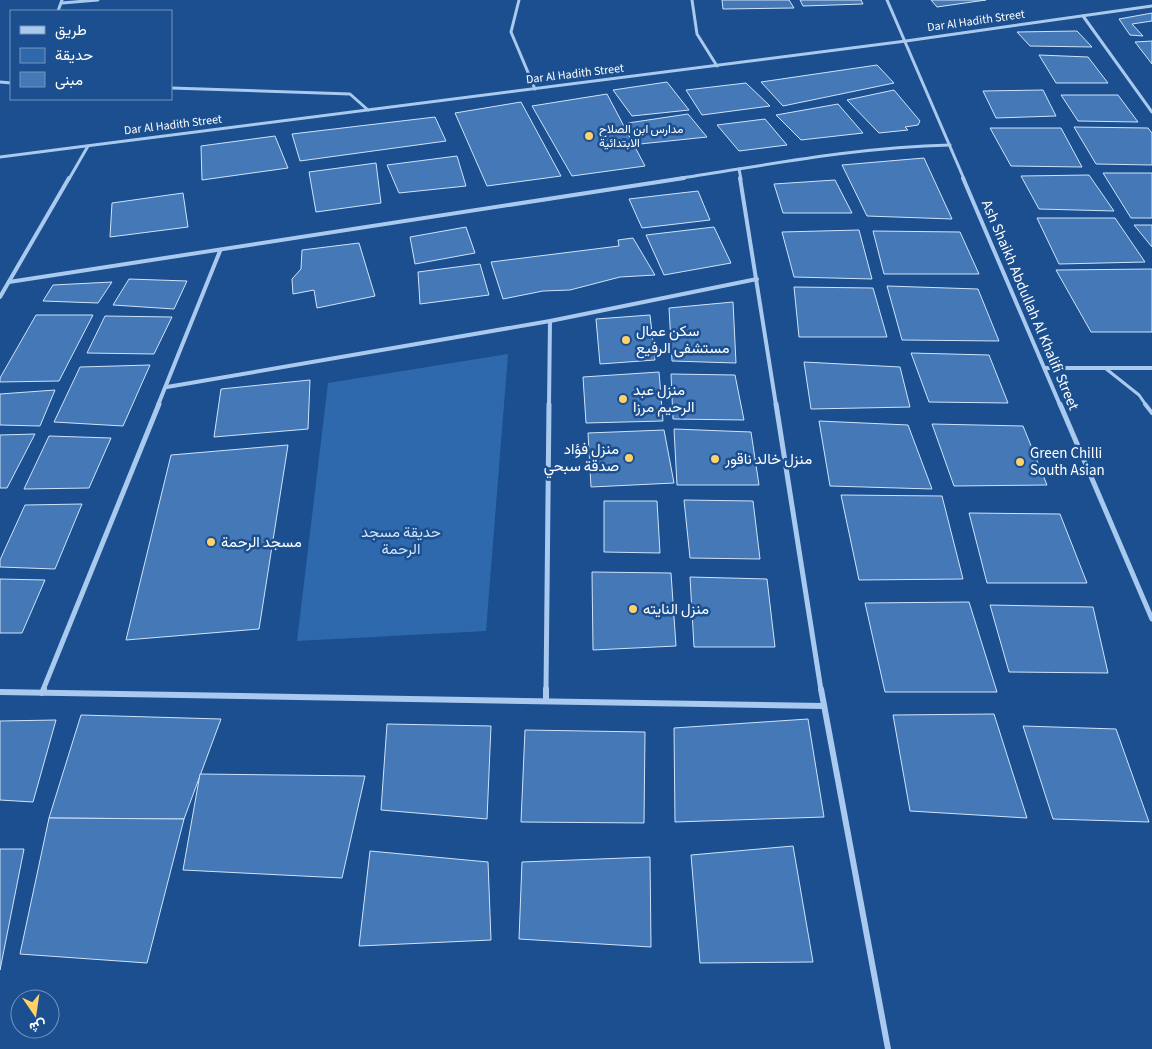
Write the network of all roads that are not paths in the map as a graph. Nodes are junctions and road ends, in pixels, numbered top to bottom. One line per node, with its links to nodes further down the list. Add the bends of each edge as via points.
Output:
1 (98, 0): 5 (street)
2 (519, 0): 11 (street, via 511,32)
3 (692, 0): 9 (street, via 697,34)
4 (887, 0): 8 (street, Ash Shaikh Abdullah Al Khalifi Street)
5 (62, 2)
6 (1152, 6): 7 (street, Dar Al Hadith Street)
7 (1083, 16): 8 (street, Dar Al Hadith Street); 13 (street)
8 (906, 41): 9 (street, Dar Al Hadith Street); 14 (street, Ash Shaikh Abdullah Al Khalifi Street)
9 (717, 66): 11 (street, Dar Al Hadith Street)
10 (172, 88): 12 (street, via 350,94)
11 (535, 89): 12 (street, Dar Al Hadith Street)
12 (368, 110): 15 (street, Dar Al Hadith Street)
13 (1152, 112)
14 (950, 145): 17 (street, via 903,146); 23 (street, Ash Shaikh Abdullah Al Khalifi Street)
15 (88, 146): 16 (street, Dar Al Hadith Street); 20 (street)
16 (0, 157)
17 (739, 169): 18 (street); 19 (street)
18 (220, 251): 20 (street); 26 (street)
19 (756, 279): 22 (street); 32 (street)
20 (9, 282): 21 (street)
21 (0, 297)
22 (550, 321): 26 (street); 31 (street)
23 (1045, 368): 24 (street); 28 (street, Ash Shaikh Abdullah Al Khalifi Street)
24 (1104, 368): 25 (street); 27 (lane, via 1139,396)
25 (1152, 368)
26 (166, 387): 30 (street)
27 (1152, 413)
28 (1152, 619)
29 (0, 692): 30 (street)
30 (42, 693): 31 (street)
31 (546, 701): 32 (street)
32 (824, 706): 33 (street)
33 (888, 1049)

